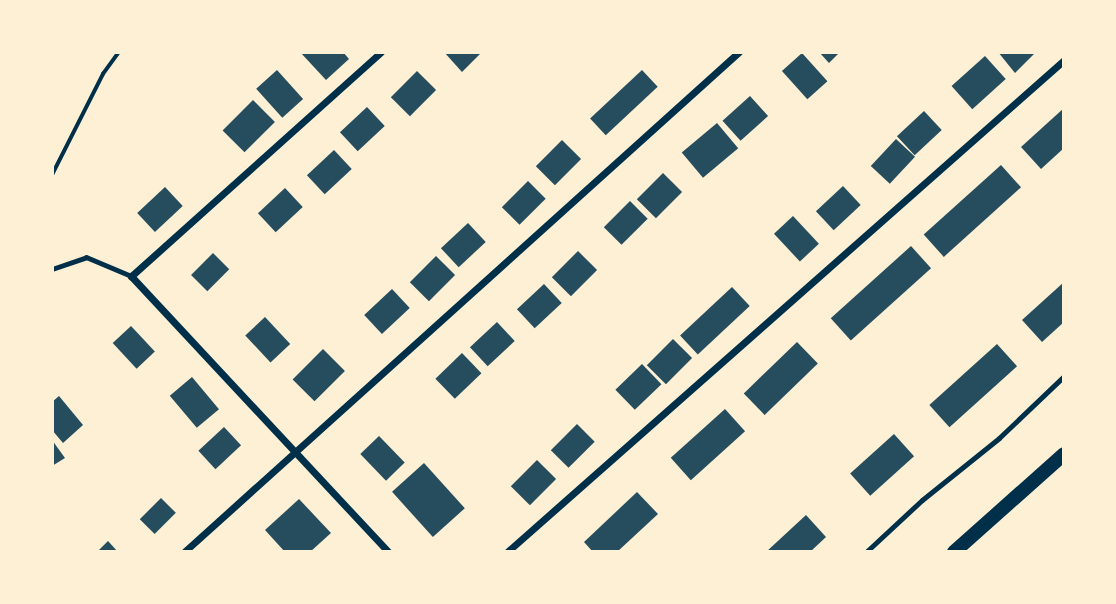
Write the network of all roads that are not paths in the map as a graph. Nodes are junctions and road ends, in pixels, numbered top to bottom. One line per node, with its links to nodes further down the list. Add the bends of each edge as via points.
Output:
1 (381, 52): 5 (street)
2 (739, 52): 7 (street)
3 (1063, 60): 11 (street)
4 (52, 269): 5 (lane, via 86,257)
5 (131, 276): 7 (street)
6 (1063, 376): 12 (lane, via 999,438)
7 (296, 451): 9 (street); 10 (street)
8 (1063, 454): 13 (main road)
9 (184, 551)
10 (388, 551)
11 (507, 551)
12 (866, 551)
13 (954, 551)

